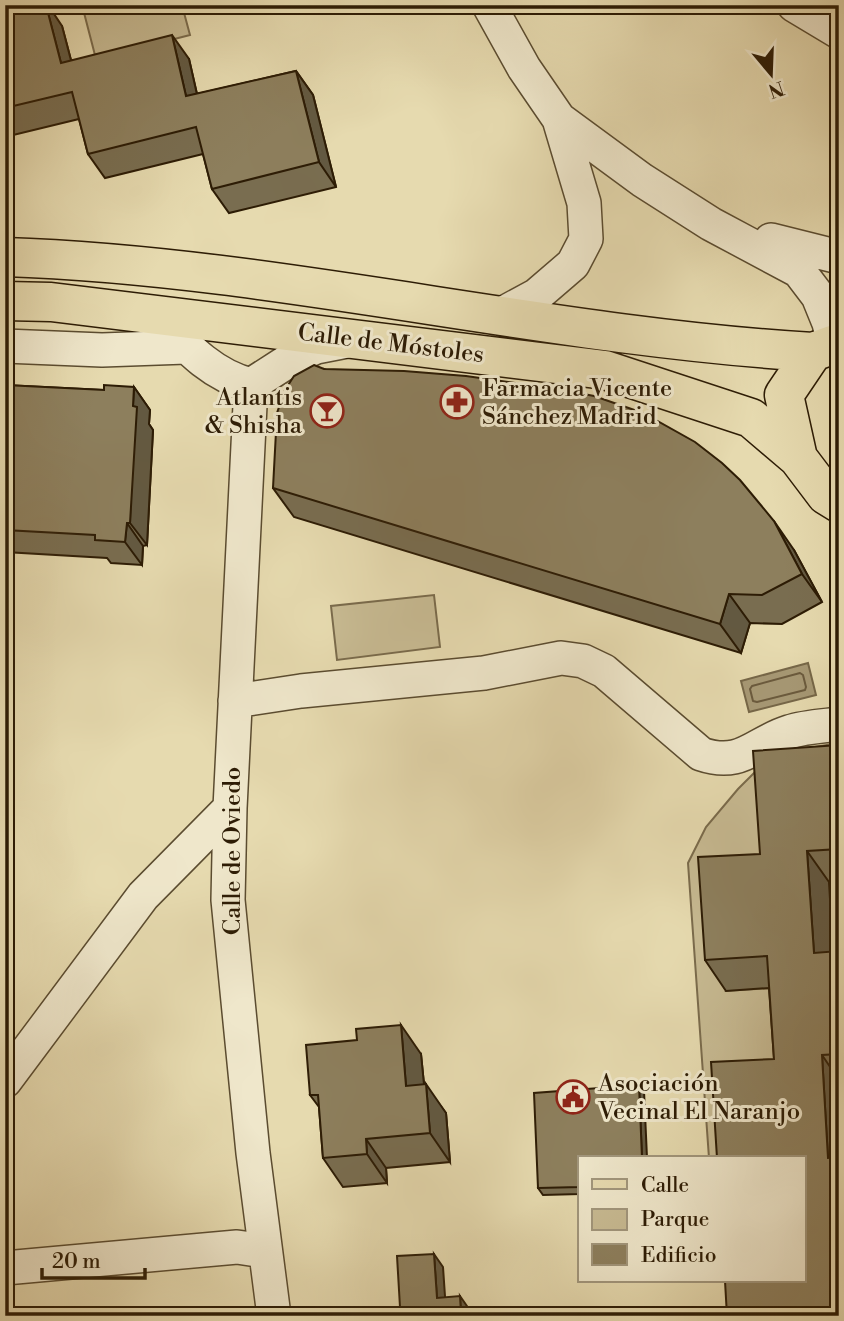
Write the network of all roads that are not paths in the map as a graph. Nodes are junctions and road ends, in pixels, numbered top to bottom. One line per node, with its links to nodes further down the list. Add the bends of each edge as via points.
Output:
1 (489, 5): 4 (street)
2 (794, 5): 3 (street)
3 (839, 32)
4 (559, 119): 5 (street); 10 (street, via 584,203 586,239 573,264 537,295)
5 (711, 224): 7 (street); 13 (street, via 799,271 818,296 829,323)
6 (5, 257): 10 (main road, Calle de Móstoles, via 255,278)
7 (839, 257)
8 (5, 301): 9 (main road, Calle de Móstoles)
9 (155, 314): 11 (main road, Calle de Móstoles); 14 (street)
10 (500, 315): 13 (main road, Calle de Móstoles, via 733,347)
11 (355, 339): 15 (street, via 316,347); 16 (main road, Calle de Móstoles, via 605,370 751,418)
12 (5, 346): 14 (street)
13 (829, 346): 16 (main road, via 784,395)
14 (187, 347): 15 (street, via 233,380)
15 (251, 385): 18 (street, Calle de Oviedo)
16 (798, 458): 17 (main road)
17 (839, 503)
18 (235, 701): 19 (street, via 484,673 561,658 604,671 701,754 719,760 738,757 790,731); 20 (street, Calle de Oviedo)
19 (839, 724)
20 (230, 808): 21 (street, via 143,896); 22 (street, Calle de Oviedo, via 228,900)
21 (5, 1082)
22 (265, 1251): 23 (street, via 237,1247); 24 (street, Calle de Oviedo)
23 (5, 1268)
24 (274, 1316)

